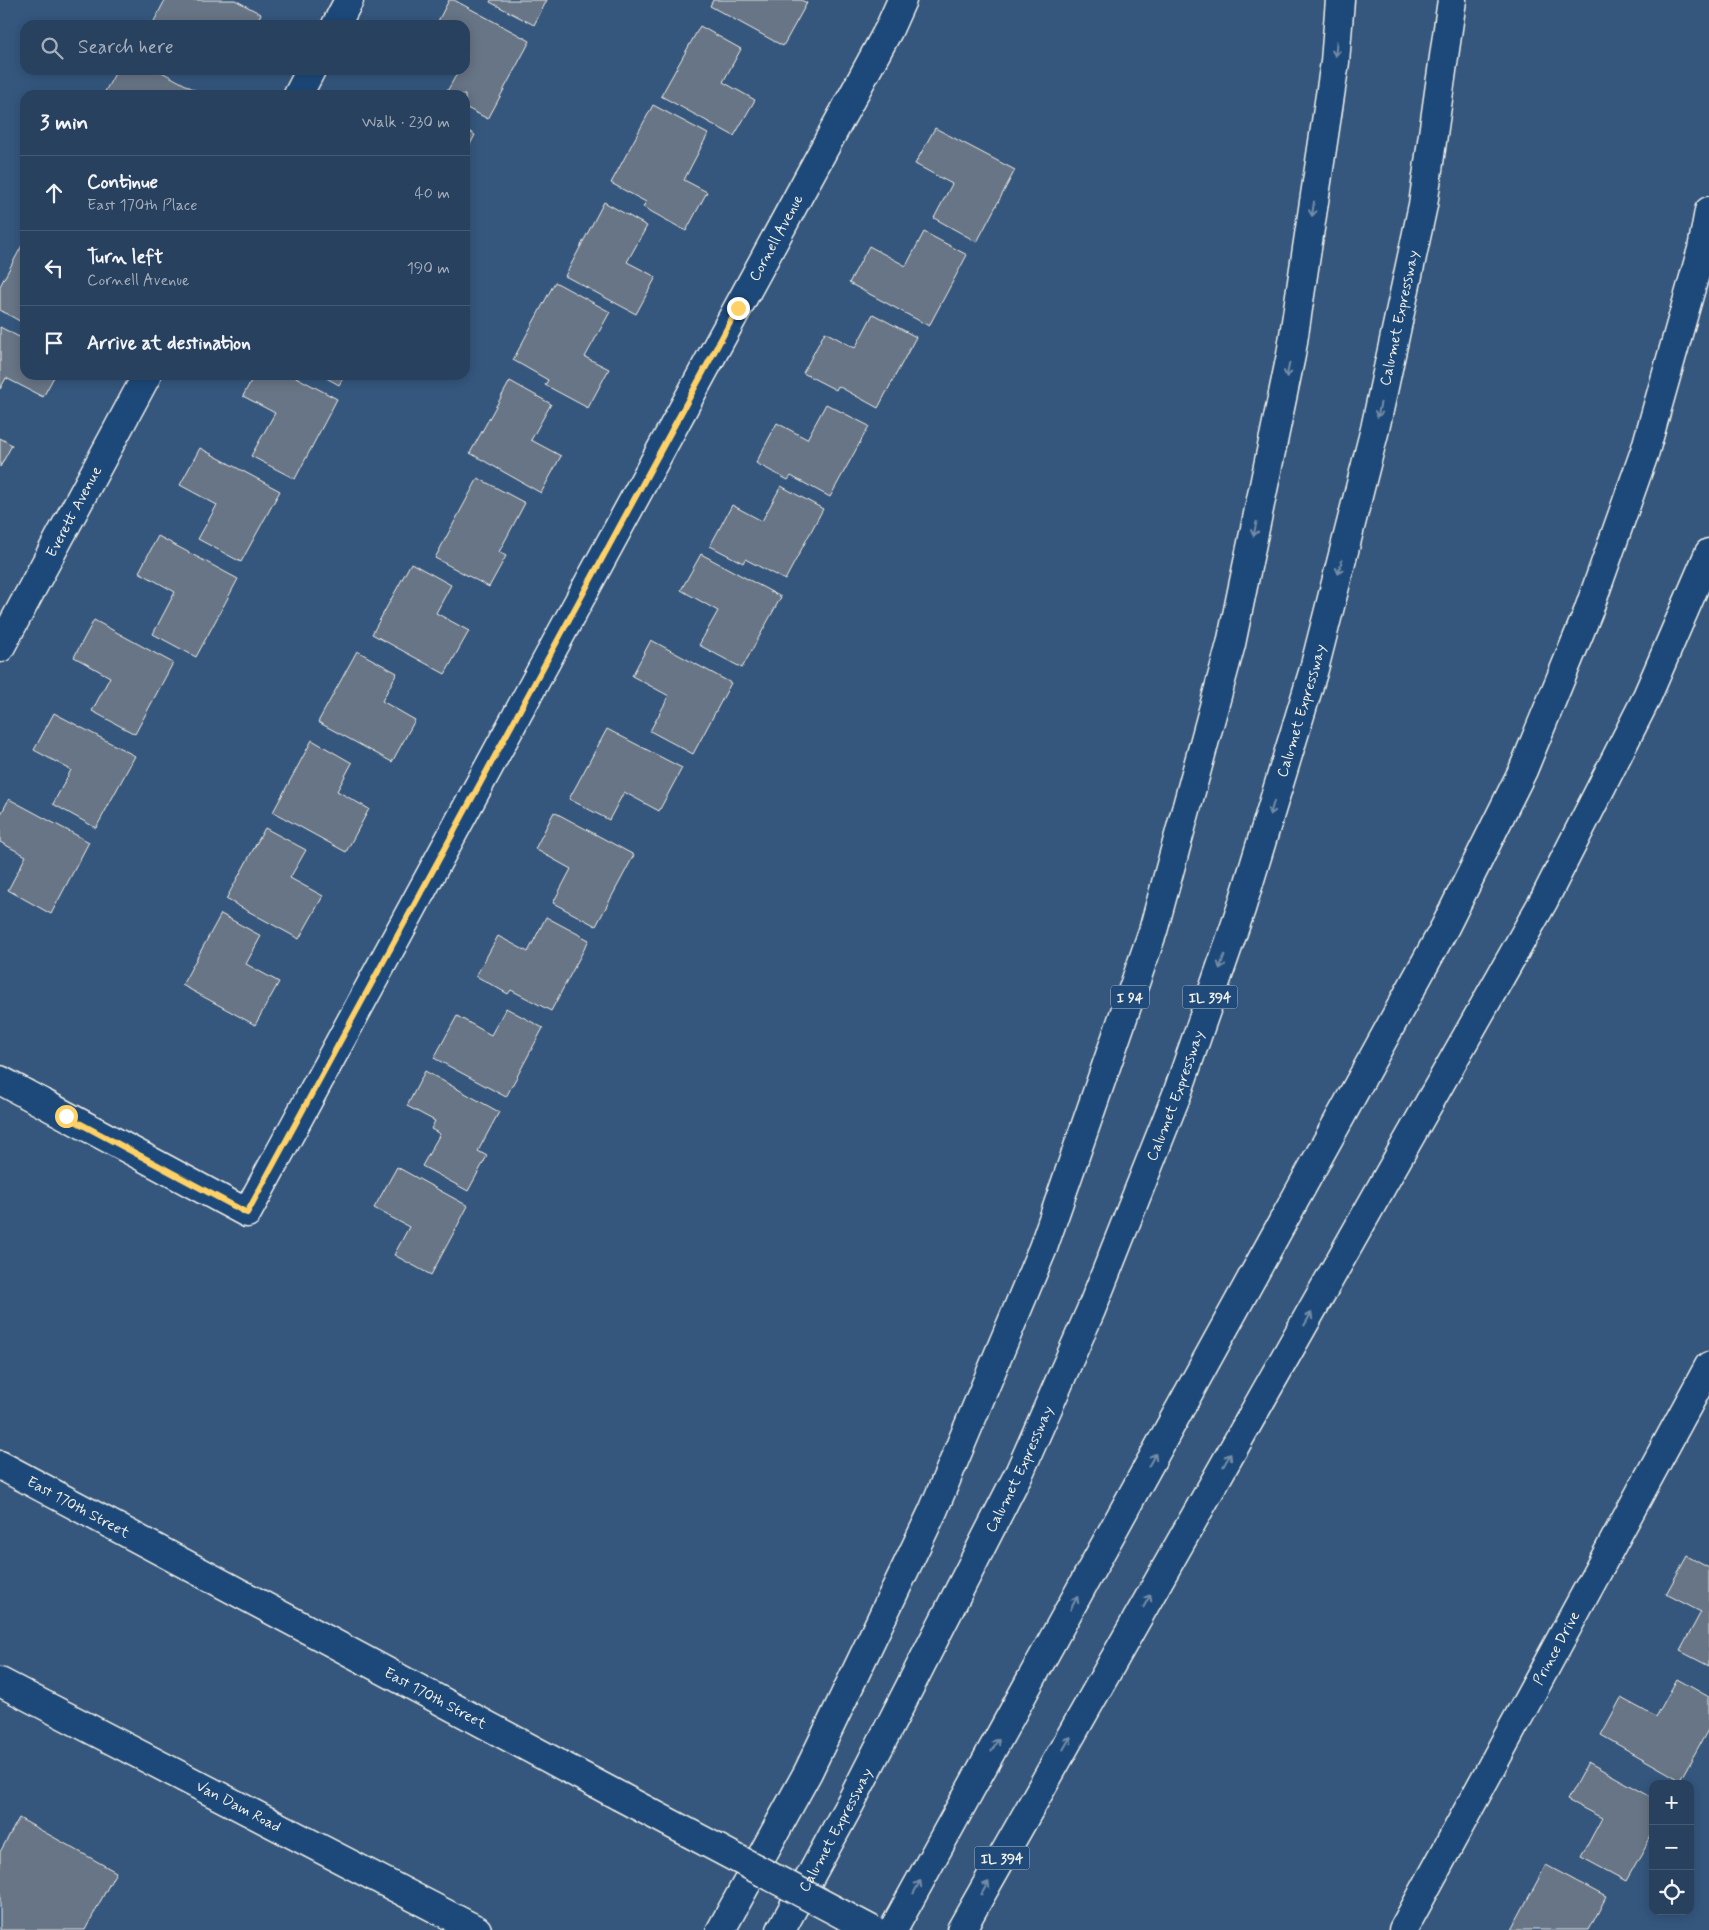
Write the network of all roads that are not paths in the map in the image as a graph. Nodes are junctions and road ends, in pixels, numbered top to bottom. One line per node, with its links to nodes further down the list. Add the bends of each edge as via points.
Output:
1 (349, 0): 6 (main road)
2 (902, 0): 14 (main road, Cornell Avenue, via 247,1213)
3 (1340, 0): 19 (main road, I 94, one-way to 19, via 1335,62 1292,355 1231,644 1153,932 1042,1248 933,1511 808,1772)
4 (1437, 0): 9 (main road)
5 (1452, 0): 9 (main road, Calumet Expressway / IL 394)
6 (339, 20)
7 (308, 75): 8 (main road)
8 (301, 90)
9 (1423, 205): 20 (main road, Calumet Expressway / IL 394, one-way to 20, via 1375,429 1314,669 1241,909 1176,1094 1091,1310 1020,1471 851,1802)
10 (1709, 211): 22 (main road, one-way to 10, via 1445,926 1523,770 1588,612 1644,451 1702,249)
11 (144, 380): 13 (main road, Everett Avenue)
12 (1709, 553): 23 (main road, IL 394, one-way to 12, via 1544,900 1645,702)
13 (0, 648)
14 (0, 1080)
15 (1709, 1366): 24 (main road, Prince Drive)
16 (0, 1465): 21 (main road, East 170th Street, bridge)
17 (0, 1682): 18 (main road, Van Dam Road)
18 (477, 1930)
19 (722, 1930)
20 (781, 1930)
21 (872, 1930)
22 (893, 1930)
23 (961, 1930)
24 (1403, 1930)

